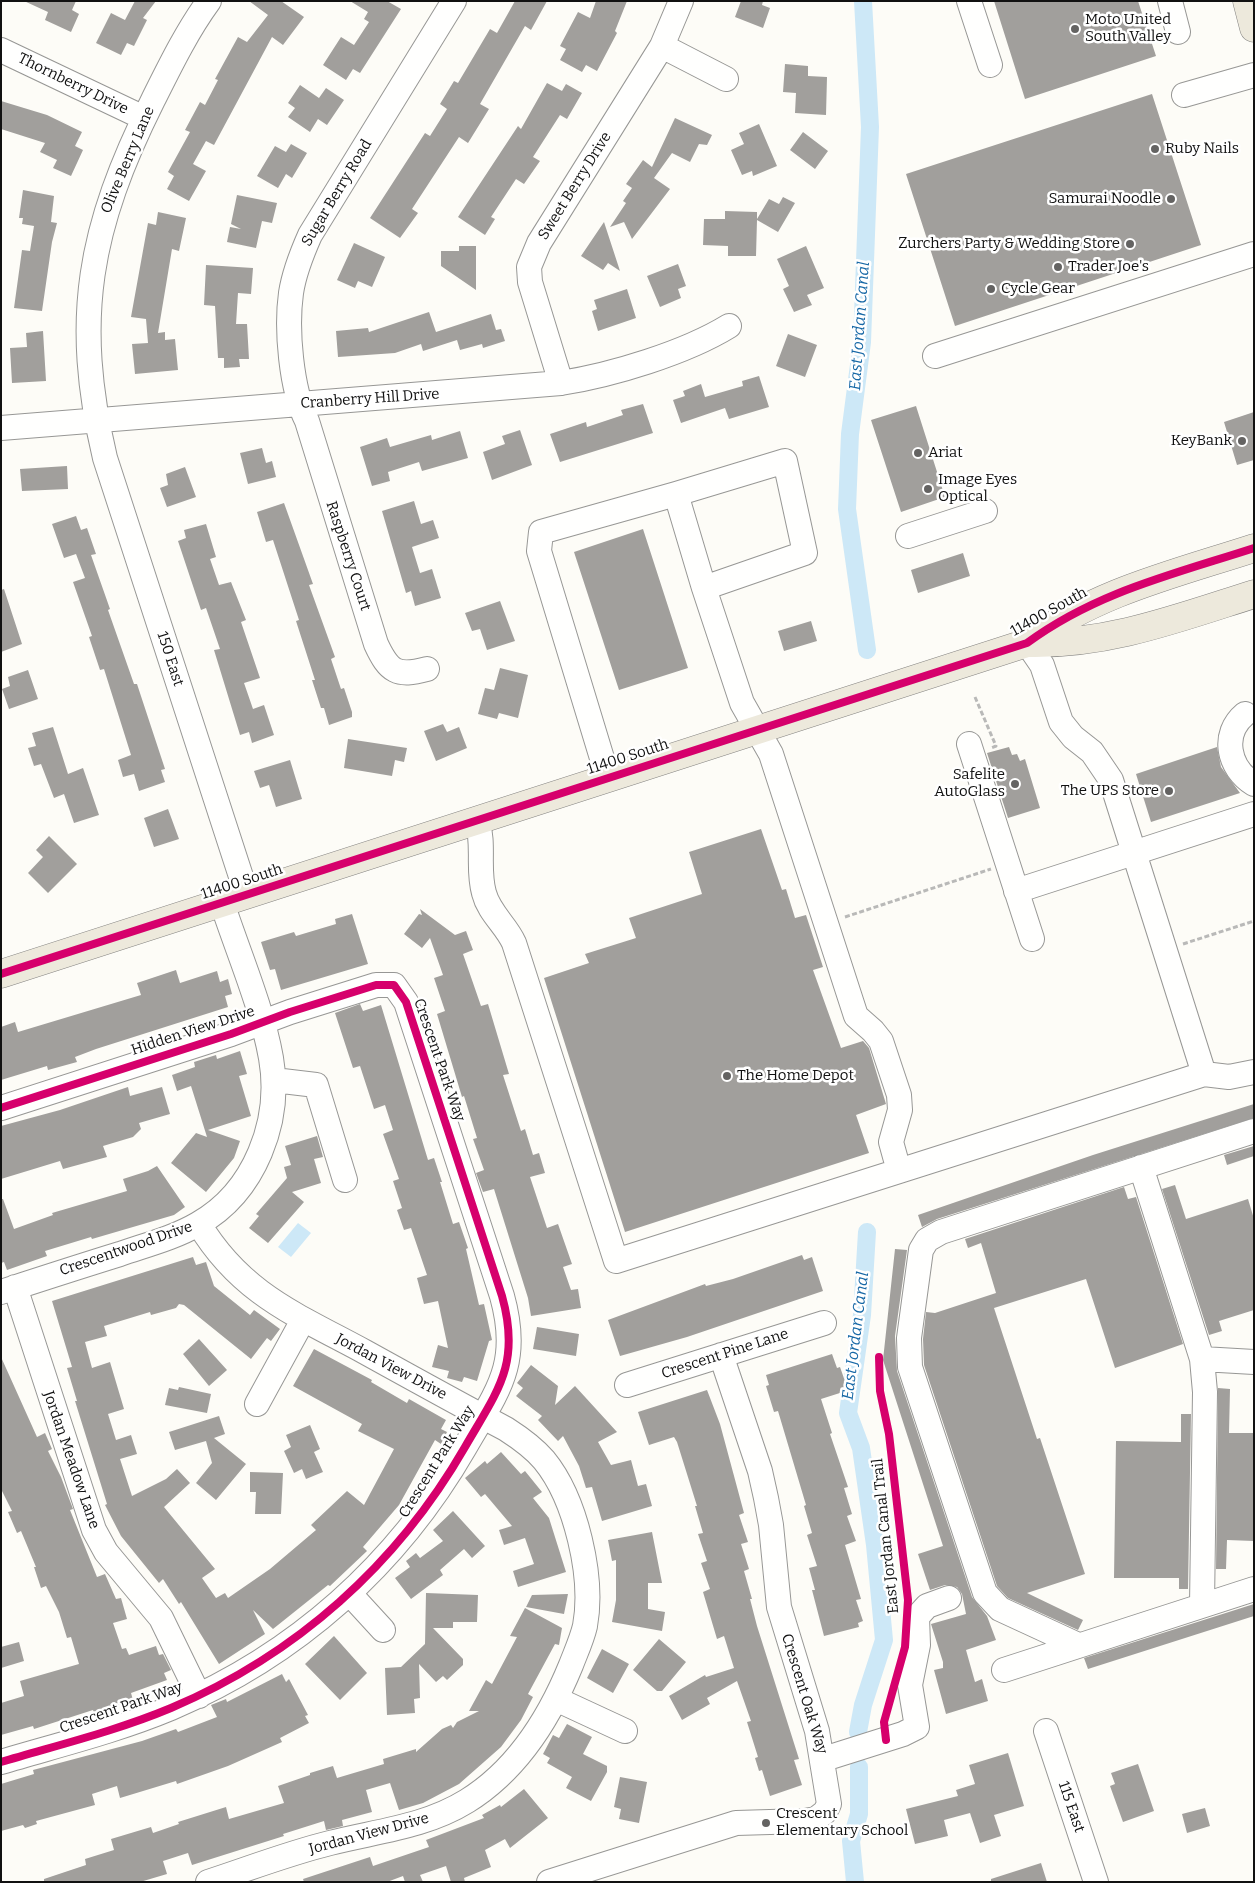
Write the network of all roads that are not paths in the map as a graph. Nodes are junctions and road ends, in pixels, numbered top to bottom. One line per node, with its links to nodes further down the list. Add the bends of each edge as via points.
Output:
1 (210, 1): 15 (street, Olive Berry Lane, via 172,62)
2 (454, 1): 20 (street, Sugar Berry Road, via 310,234 302,253 291,292 290,312 293,374)
3 (681, 1): 9 (street, Sweet Berry Drive)
4 (969, 1): 11 (street)
5 (1170, 1): 8 (street)
6 (1247, 1): 7 (main road)
7 (1254, 28)
8 (1178, 32)
9 (662, 46): 13 (street); 19 (street, Sweet Berry Drive, via 539,243 529,267 533,297)
10 (1, 50): 15 (street, Thornberry Drive)
11 (990, 65)
12 (1254, 75): 14 (street)
13 (726, 79)
14 (1184, 95)
15 (144, 118): 21 (street, Olive Berry Lane, via 115,186 93,262 88,333)
16 (1254, 254): 18 (street)
17 (729, 326): 19 (street, Cranberry Hill Drive, via 695,344 601,375)
18 (935, 356)
19 (561, 383): 20 (street, Cranberry Hill Drive)
20 (299, 405): 21 (street, Cranberry Hill Drive); 30 (street, Raspberry Court, via 307,421 382,656 398,672 408,674)
21 (97, 422): 22 (street, Cranberry Hill Drive); 40 (street, 150 East)
22 (1, 428)
23 (676, 494): 27 (street); 27 (street, via 785,460 805,553); 34 (street, via 541,532 539,551)
24 (985, 511): 25 (street)
25 (908, 536)
26 (1254, 548): 29 (main road, 11400 South, via 1105,597 1064,618)
27 (704, 588): 32 (street, via 738,692)
28 (1254, 594): 29 (main road, 11400 South, via 1122,635 1080,642)
29 (1028, 643): 32 (main road, 11400 South); 38 (street, via 1042,665 1061,722 1106,770)
30 (427, 669)
31 (1245, 714): 35 (street, via 1234,726 1230,749 1236,766)
32 (758, 730): 34 (main road, 11400 South); 51 (street, via 774,762 856,1016 881,1041 899,1095 900,1110 891,1142)
33 (969, 744): 39 (street)
34 (608, 778): 37 (main road, 11400 South)
35 (1254, 784)
36 (1254, 814): 38 (street)
37 (477, 820): 40 (main road, 11400 South); 51 (street, via 482,841 484,895 514,943 616,1262)
38 (1134, 853): 39 (street); 46 (street)
39 (1016, 891): 41 (street)
40 (234, 899): 42 (main road, 11400 South); 44 (street, Crescentwood Drive)
41 (1032, 939)
42 (1, 974)
43 (394, 985): 44 (street, Hidden View Drive, via 376,985); 62 (street, Crescent Park Way, via 406,1002 508,1317 511,1338 509,1360)
44 (262, 1022): 47 (street, Crescentwood Drive); 48 (street, Hidden View Drive)
45 (1254, 1072): 46 (street, via 1229,1077)
46 (1204, 1074): 51 (street)
47 (274, 1080): 52 (street, via 316,1085); 53 (street, Crescentwood Drive, via 270,1126 253,1167 221,1207)
48 (1, 1108)
49 (1254, 1131): 50 (street)
50 (1141, 1167): 58 (street); 68 (street, via 940,1232 927,1240 919,1256 909,1338 910,1366 985,1593 1000,1609)
51 (899, 1171)
52 (345, 1180)
53 (199, 1224): 54 (street, Crescentwood Drive, via 156,1242); 55 (street, Jordan View Drive, via 213,1248 231,1268 254,1288)
54 (8, 1290): 70 (street, Jordan Meadow Lane, via 94,1530 106,1552 161,1618)
55 (303, 1320): 61 (street); 62 (street, Jordan View Drive)
56 (824, 1323): 57 (street, Crescent Pine Lane)
57 (721, 1355): 60 (street, Crescent Pine Lane); 74 (street, Crescent Oak Way, via 760,1471 771,1525 779,1607)
58 (1202, 1359): 59 (street); 66 (street, via 1205,1392)
59 (1254, 1362)
60 (627, 1385)
61 (257, 1404)
62 (483, 1416): 64 (street, Crescent Park Way, via 427,1508); 71 (street, Jordan View Drive, via 528,1444 544,1460 566,1499 580,1543 586,1575 585,1626)
63 (1254, 1589): 66 (street)
64 (350, 1594): 67 (street); 70 (street, Crescent Park Way, via 302,1634 262,1661)
65 (949, 1598): 74 (street, via 927,1606 917,1617 918,1645 910,1685 917,1727)
66 (1202, 1606): 68 (street)
67 (383, 1630)
68 (1078, 1645): 69 (street)
69 (1004, 1670)
70 (198, 1696): 75 (street, Crescent Park Way, via 121,1727)
71 (556, 1699): 72 (street); 76 (street, Jordan View Drive, via 515,1762 466,1802 412,1825 330,1842)
72 (625, 1731)
73 (1046, 1732): 78 (street, 115 East)
74 (824, 1759): 77 (street, Crescent Oak Way, via 829,1804 825,1812 816,1818 736,1823)
75 (1, 1762)
76 (208, 1882)
77 (549, 1882)
78 (1096, 1882)

